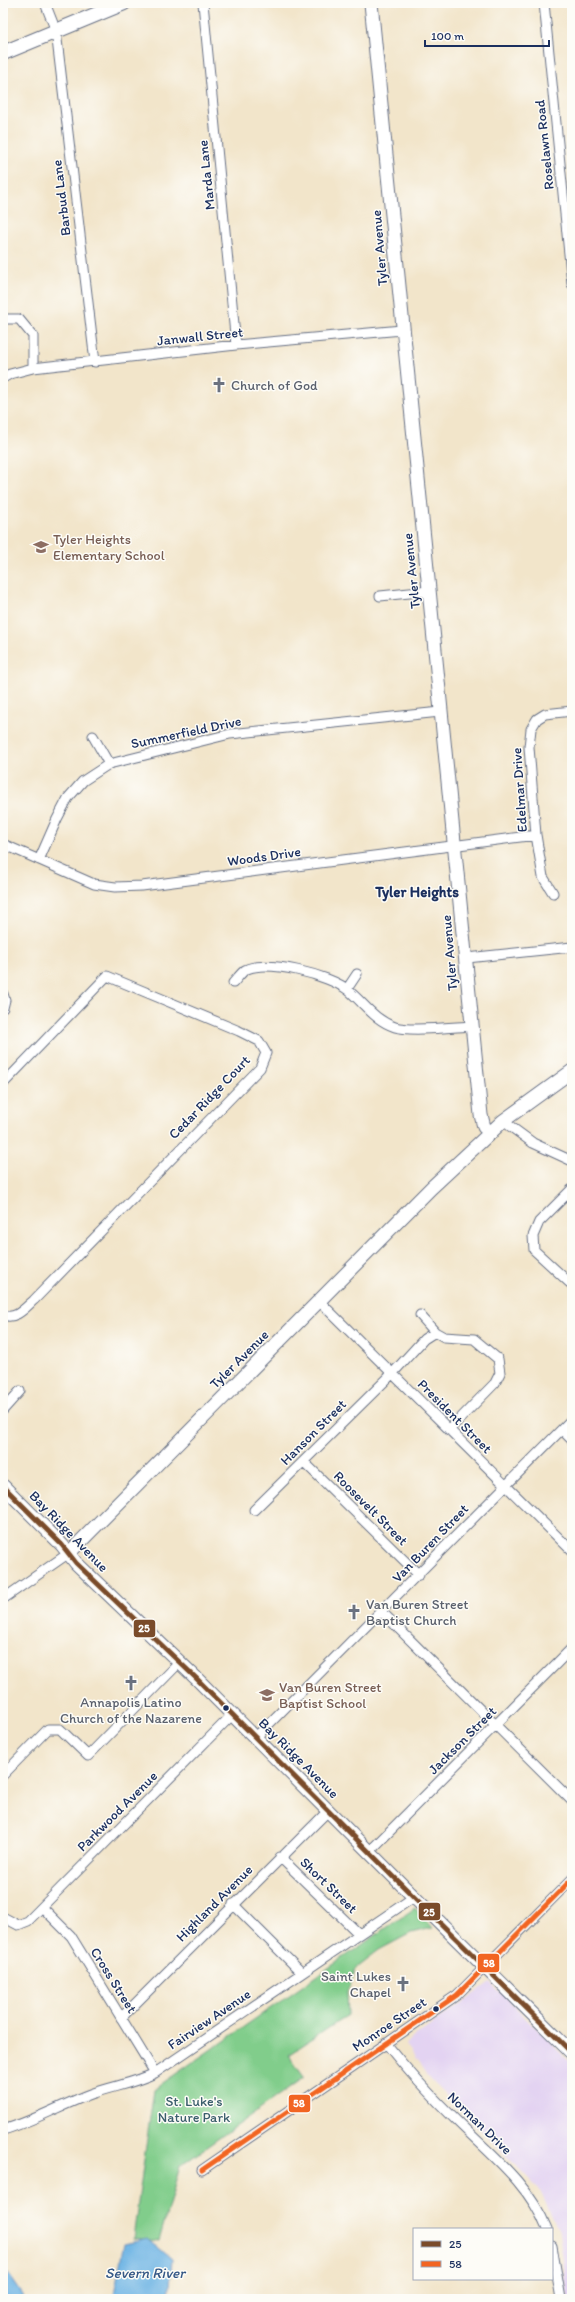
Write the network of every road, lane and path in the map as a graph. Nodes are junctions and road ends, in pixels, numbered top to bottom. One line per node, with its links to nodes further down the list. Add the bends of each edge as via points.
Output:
1 (45, 3): 6 (street, Barbud Lane)
2 (124, 3): 6 (main road)
3 (203, 3): 12 (street, Marda Lane)
4 (370, 3): 11 (street, Tyler Avenue, via 390,186)
5 (544, 3): 8 (street, Roselawn Road)
6 (56, 31): 7 (main road); 13 (street, Barbud Lane)
7 (3, 53)
8 (568, 205): 9 (street, Roselawn Road)
9 (572, 284)
10 (3, 320): 14 (street, via 19,319 33,336)
11 (402, 330): 12 (street, Janwall Street); 16 (street, Tyler Avenue)
12 (236, 345): 13 (street, Janwall Street)
13 (95, 362): 14 (street, Janwall Street)
14 (33, 368): 15 (street, Janwall Street)
15 (3, 378)
16 (429, 591): 17 (street); 19 (street, Tyler Avenue)
17 (380, 596)
18 (572, 711): 22 (street, Edelmar Drive, via 545,714 537,719 531,729 529,747)
19 (440, 712): 21 (street, Summerfield Drive, via 230,734); 24 (street, Tyler Avenue)
20 (93, 736): 21 (street)
21 (109, 764): 25 (street, Summerfield Drive, via 83,781 68,798)
22 (536, 835): 24 (street, Woods Drive); 26 (street, Edelmar Drive, via 543,877)
23 (3, 844): 25 (street, Woods Drive)
24 (454, 844): 25 (street, Woods Drive, via 142,886 115,887 94,884); 28 (street, Tyler Avenue)
25 (38, 860)
26 (553, 893)
27 (572, 947): 28 (street)
28 (467, 958): 34 (street, Tyler Avenue)
29 (357, 974): 31 (street)
30 (233, 984): 31 (street, via 245,970 285,967 307,972)
31 (347, 989): 34 (street, via 374,1016 397,1028)
32 (3, 994): 33 (street)
33 (3, 1008)
34 (472, 1026): 38 (street, Tyler Avenue, via 481,1114 484,1127)
35 (572, 1071): 37 (street, Tyler Avenue)
36 (3, 1084): 44 (street, Cedar Ridge Court, via 107,976 239,1031 259,1041 266,1053 260,1068 34,1300 18,1314 8,1317)
37 (503, 1121): 38 (street, Tyler Avenue); 39 (street, via 533,1144)
38 (490, 1133): 42 (street, Tyler Avenue, via 431,1188)
39 (572, 1161)
40 (572, 1189): 41 (street, via 539,1222 533,1236 534,1250)
41 (572, 1285)
42 (319, 1301): 46 (street, President Street); 58 (street, Tyler Avenue)
43 (420, 1314): 45 (street)
44 (3, 1315)
45 (435, 1332): 46 (street, Hanson Street, via 424,1339); 50 (street, via 444,1337 474,1339 498,1359 500,1373 495,1383)
46 (392, 1374): 50 (street, President Street); 53 (street, Hanson Street)
47 (20, 1392): 48 (street)
48 (3, 1410)
49 (572, 1419): 51 (street, Van Buren Street)
50 (449, 1430): 55 (street, President Street)
51 (562, 1430): 52 (street); 55 (street, Van Buren Street)
52 (572, 1440)
53 (304, 1462): 56 (street, Hanson Street); 59 (street, Roosevelt Street)
54 (3, 1486): 58 (street, Bay Ridge Avenue)
55 (506, 1486): 57 (street, President Street); 59 (street, Van Buren Street)
56 (254, 1510)
57 (572, 1551)
58 (69, 1553): 60 (street, Tyler Avenue); 63 (street, Bay Ridge Avenue, via 138,1624)
59 (418, 1575): 61 (street, Van Buren Street)
60 (3, 1599)
61 (382, 1612): 65 (street); 66 (street, Van Buren Street)
62 (572, 1648): 65 (street, Jackson Street)
63 (180, 1662): 64 (street, Bay Ridge Avenue); 67 (street, via 88,1756 60,1729 48,1729)
64 (233, 1714): 66 (street, Bay Ridge Avenue); 75 (street, Parkwood Avenue)
65 (496, 1726): 68 (street); 70 (street, Jackson Street)
66 (256, 1737): 69 (street, Bay Ridge Avenue)
67 (3, 1775)
68 (572, 1801)
69 (329, 1810): 70 (street, Bay Ridge Avenue); 71 (street, Highland Avenue)
70 (370, 1851): 73 (street, Bay Ridge Avenue)
71 (280, 1857): 74 (street, Highland Avenue); 77 (street, Short Street)
72 (572, 1879): 78 (street, Monroe Street)
73 (414, 1898): 77 (street, Fairview Avenue); 78 (street, Bay Ridge Avenue)
74 (233, 1904): 79 (street); 80 (street, Highland Avenue)
75 (42, 1907): 76 (street, Parkwood Avenue, via 28,1921 18,1925); 80 (street, Cross Street, via 72,1936)
76 (3, 1917)
77 (359, 1934): 79 (street, Fairview Avenue)
78 (485, 1966): 81 (street, Monroe Street, via 457,1995); 82 (street, Bay Ridge Avenue)
79 (302, 1973): 83 (street, Fairview Avenue)
80 (121, 2018): 83 (street, Cross Street)
81 (386, 2043): 85 (street, Monroe Street); 86 (street, Norman Drive, via 417,2082 521,2183)
82 (572, 2053)
83 (155, 2073): 84 (street, Fairview Avenue, via 141,2080 99,2091 28,2123)
84 (3, 2130)
85 (202, 2170)
86 (547, 2228)
87 (553, 2252): 88 (street)
88 (561, 2299)

